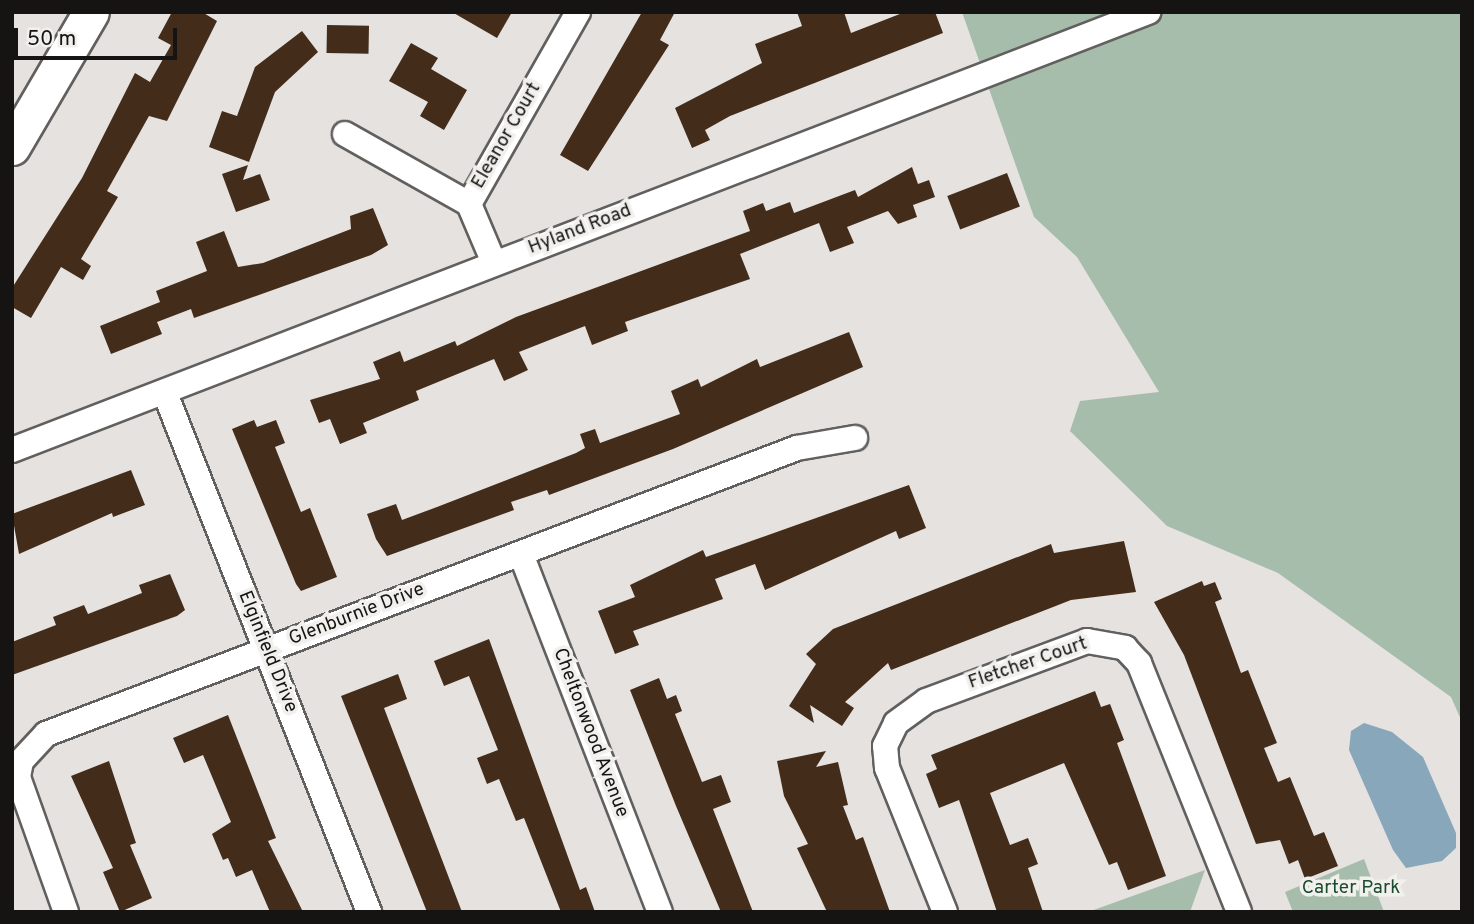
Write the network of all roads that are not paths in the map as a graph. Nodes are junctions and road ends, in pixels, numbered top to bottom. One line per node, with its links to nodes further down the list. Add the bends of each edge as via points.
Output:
1 (91, 12): 5 (main road)
2 (578, 12): 6 (street, Eleanor Court)
3 (1148, 12): 7 (street, Hyland Road)
4 (345, 134): 6 (street)
5 (12, 148)
6 (469, 204): 7 (street, Eleanor Court)
7 (494, 263): 8 (street, Hyland Road)
8 (165, 393): 10 (street, Hyland Road); 12 (street, Elginfield Drive)
9 (855, 438): 11 (street, Glenburnie Drive, via 797,447)
10 (12, 450)
11 (521, 554): 12 (street, Glenburnie Drive); 15 (street, Cheltonwood Avenue)
12 (267, 649): 13 (street, Glenburnie Drive, via 46,734 31,746 21,761 20,794); 14 (street, Elginfield Drive)
13 (66, 912)
14 (369, 912)
15 (660, 912)
16 (945, 912): 17 (street, Fletcher Court, via 887,768 885,746 896,723 926,701 1087,640 1125,648 1139,663)
17 (1238, 912)

